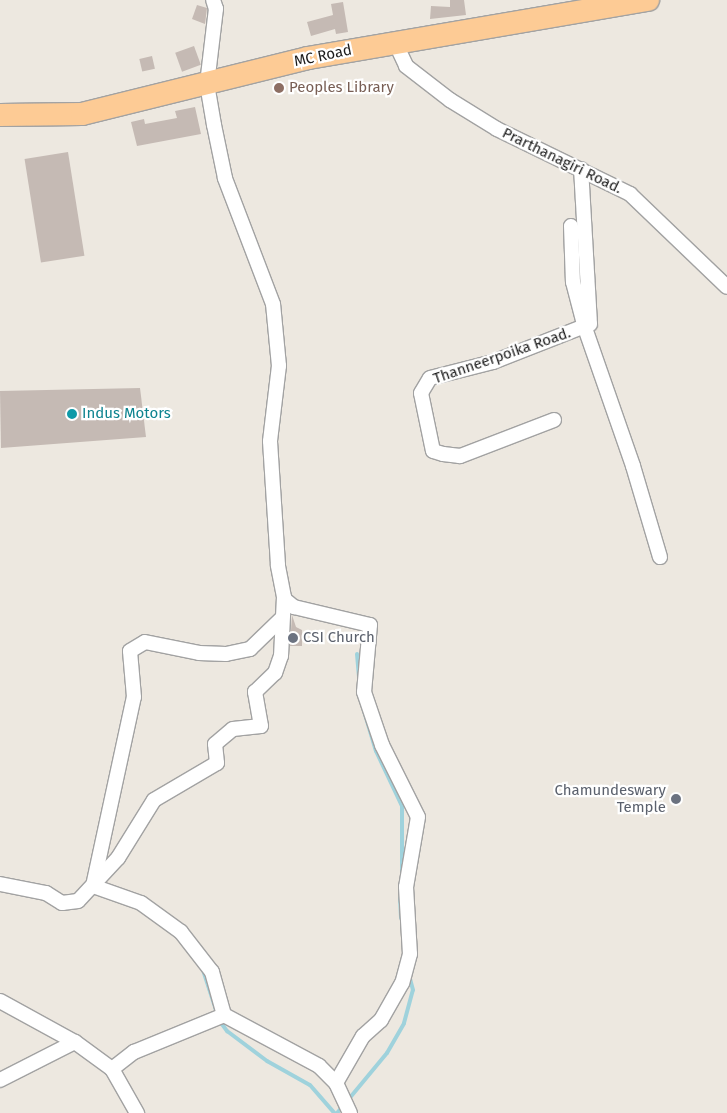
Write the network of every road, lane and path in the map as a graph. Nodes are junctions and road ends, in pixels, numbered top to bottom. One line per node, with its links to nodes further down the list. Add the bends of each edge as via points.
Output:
1 (213, 0): 4 (street, via 216,9)
2 (648, 0): 3 (main road, MC Road, via 624,7)
3 (395, 42): 4 (main road, MC Road); 6 (street, Prarthanagiri Road., via 406,66 429,86 497,129)
4 (207, 84): 5 (main road, MC Road, via 82,114); 12 (street, via 226,178 273,304 279,366 270,441 271,469)
5 (0, 115)
6 (581, 169): 8 (street, Prarthanagiri Road., via 630,194); 9 (street, Thanneerpoika Road., via 584,247 592,318)
7 (571, 226): 9 (street, via 573,282)
8 (727, 287)
9 (585, 328): 10 (street, Thanneerpoika Road., via 493,362 430,378 421,393 433,451 443,454 460,456); 11 (street, via 633,466)
10 (554, 420)
11 (660, 558)
12 (284, 599): 13 (street); 21 (street, via 294,607 370,625 364,692 382,746 418,817 406,887 410,954 402,983 381,1020 363,1036)
13 (282, 618): 15 (street, via 281,656 275,673 256,692 261,726 233,729 215,744 217,763 154,800 118,858); 15 (street, via 250,648 234,652 199,653 145,642 130,651 134,697)
14 (0, 884): 15 (street, via 46,893 62,903 78,901)
15 (93, 886): 17 (street, via 141,903 181,932 212,972)
16 (0, 1001): 18 (street)
17 (224, 1015): 19 (street, via 134,1052); 21 (street, via 319,1066)
18 (75, 1042): 19 (street); 20 (street)
19 (112, 1069): 22 (street)
20 (0, 1080)
21 (336, 1083): 23 (street)
22 (137, 1113)
23 (350, 1113)

